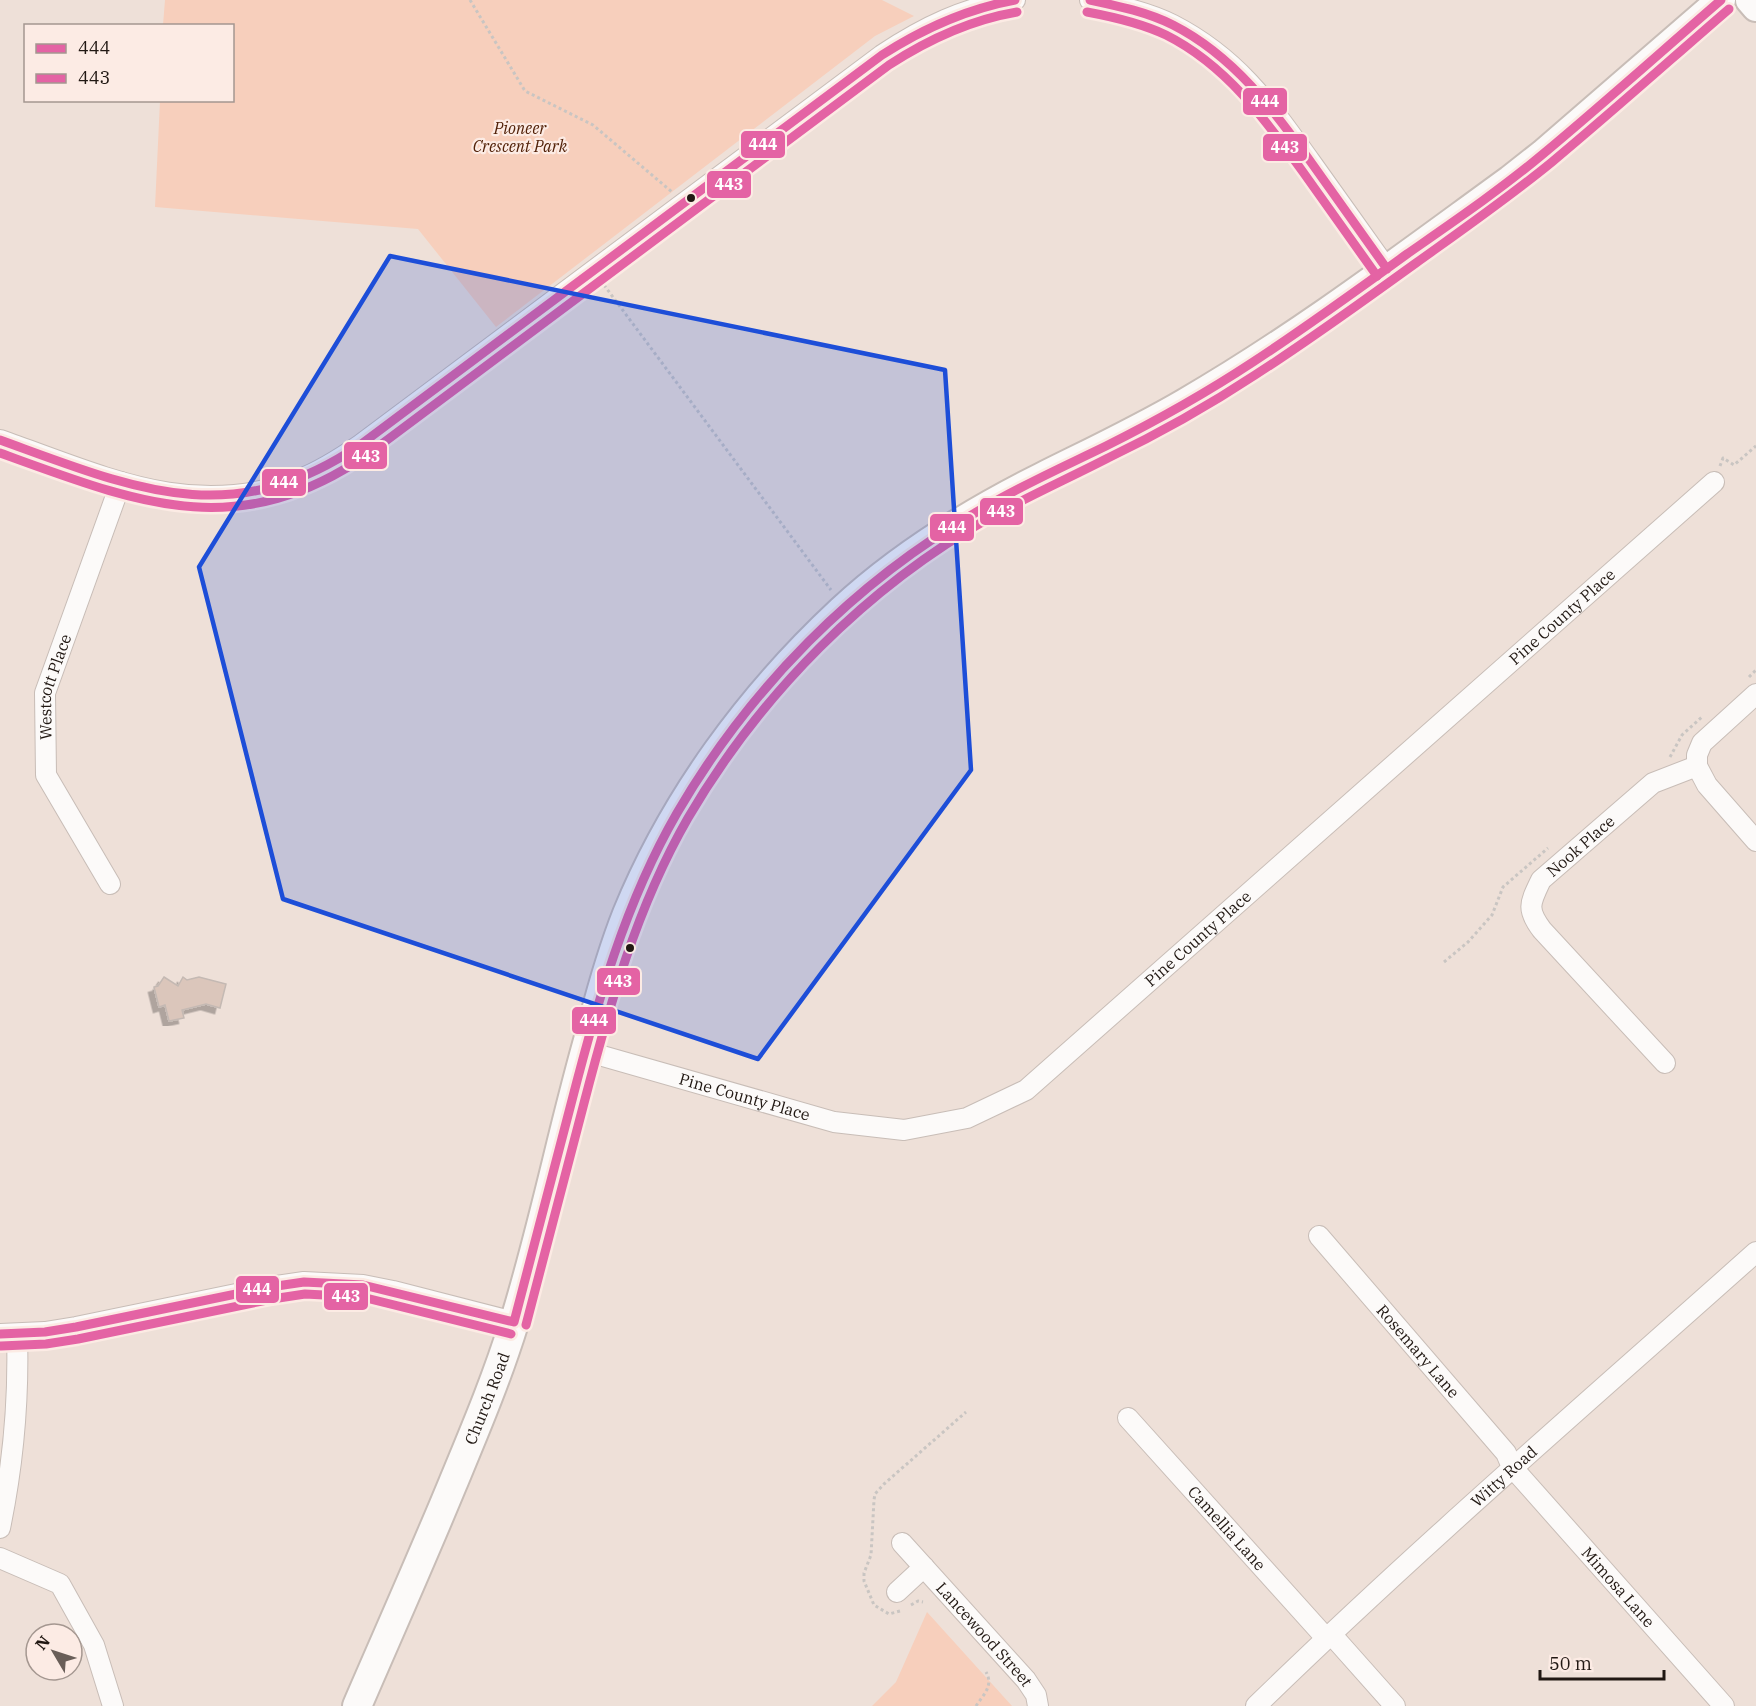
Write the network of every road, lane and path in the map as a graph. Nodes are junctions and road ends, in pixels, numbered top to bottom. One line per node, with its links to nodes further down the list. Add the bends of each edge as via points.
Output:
1 (470, 0): 7 (path, via 525,91 593,124)
2 (1015, 0): 7 (street, via 966,10 907,38)
3 (1090, 0): 8 (street, via 1171,24 1235,68 1274,111)
4 (1721, 0): 8 (main road, Church Road, via 1543,154)
5 (1750, 0): 6 (main road)
6 (1756, 7)
7 (684, 203): 9 (street)
8 (1387, 268): 19 (main road, Church Road, via 1234,374 947,530 890,570 824,627 744,715 680,808 627,915)
9 (593, 270): 12 (street, via 360,445 301,479 249,494 198,497); 14 (path)
10 (0, 440): 12 (street)
11 (1756, 446): 13 (path, via 1734,465 1723,458)
12 (122, 482): 18 (street, Westcott Place, via 45,693 46,775)
13 (1714, 482): 19 (street, Pine County Place, via 1026,1090 967,1118 904,1130 834,1122)
14 (832, 591)
15 (1756, 694): 16 (street, via 1702,743)
16 (1697, 766): 17 (street, via 1707,785); 20 (street, Nook Place, via 1653,783 1541,880 1531,916)
17 (1756, 841)
18 (110, 884)
19 (585, 1051): 23 (main road, Church Road)
20 (1665, 1063)
21 (1319, 1236): 27 (street, Rosemary Lane, via 1506,1453)
22 (1756, 1252): 27 (street, Witty Road)
23 (514, 1322): 24 (street, via 363,1285 304,1282 76,1326); 38 (main road, Church Road, via 490,1394)
24 (8, 1334): 28 (street, via 18,1368 8,1492)
25 (966, 1412): 34 (path, via 884,1484 873,1500 871,1555 864,1581 868,1594 874,1605 889,1614)
26 (1128, 1418): 35 (street, Camellia Lane)
27 (1512, 1467): 35 (street, Witty Road); 43 (street, Mimosa Lane)
28 (0, 1528)
29 (0, 1543): 31 (street)
30 (902, 1543): 32 (street, Lancewood Street)
31 (0, 1558): 37 (street, via 60,1584 94,1645)
32 (924, 1567): 33 (street, Lancewood Street); 40 (street, Lancewood Street, via 1026,1680)
33 (897, 1592)
34 (923, 1602)
35 (1328, 1636): 41 (street, Witty Road); 42 (street, Camellia Lane)
36 (986, 1672): 39 (path, via 989,1687)
37 (113, 1706)
38 (357, 1706)
39 (976, 1706)
40 (1038, 1706)
41 (1256, 1706)
42 (1395, 1706)
43 (1724, 1706)

